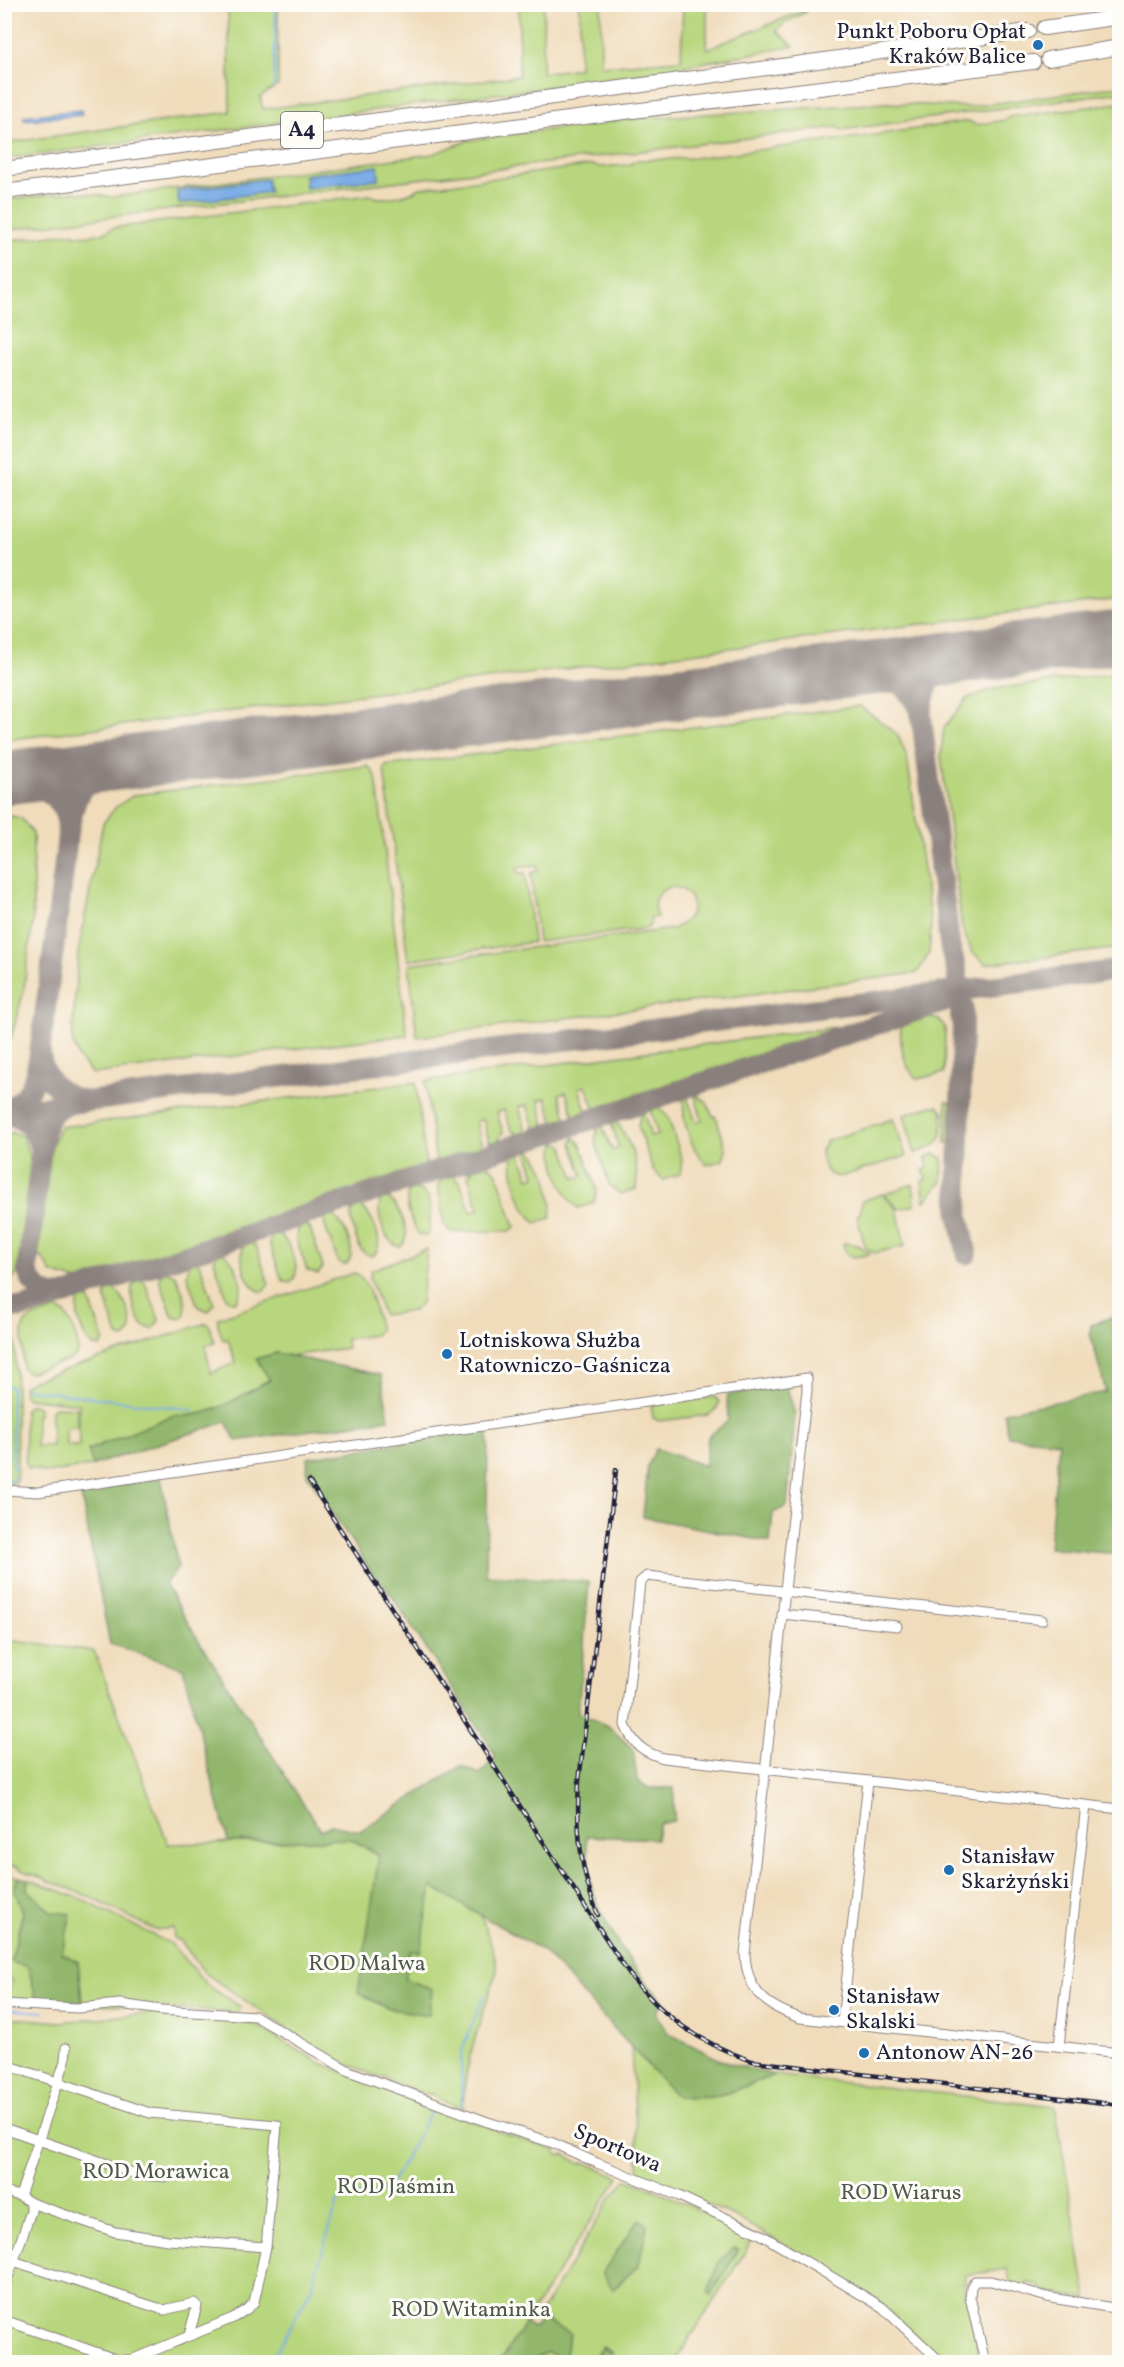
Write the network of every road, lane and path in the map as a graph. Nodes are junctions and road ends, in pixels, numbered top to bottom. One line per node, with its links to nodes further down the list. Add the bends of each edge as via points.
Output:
1 (1119, 17): 2 (highway)
2 (1044, 28)
3 (1028, 31): 7 (highway, A4, via 663,84)
4 (1119, 47): 5 (highway)
5 (1048, 59)
6 (1032, 62): 8 (highway, A4)
7 (4, 169)
8 (4, 192)
9 (4, 1490): 10 (street, via 38,1491 807,1378)
10 (784, 1591): 11 (street); 12 (street); 14 (street, via 657,1575 642,1579 626,1708 625,1725 630,1736 647,1753)
11 (782, 1614): 13 (street); 14 (street)
12 (1042, 1620)
13 (897, 1626)
14 (765, 1769): 15 (street); 19 (street, via 745,1953 747,1973 757,1994 771,2006 800,2018)
15 (868, 1781): 16 (street); 19 (street)
16 (1086, 1805): 17 (street); 20 (street)
17 (1119, 1809)
18 (4, 2004): 38 (street, Sportowa, via 77,2008 120,2004 255,2016 349,2071 553,2143 760,2234 882,2307)
19 (842, 2022): 20 (street)
20 (1059, 2046): 22 (street)
21 (66, 2048): 24 (street)
22 (1119, 2053)
23 (4, 2064): 24 (street)
24 (58, 2082): 26 (street); 31 (street, via 150,2113 277,2125)
25 (4, 2128): 26 (street)
26 (39, 2140): 27 (street, via 139,2175); 29 (street)
27 (167, 2177)
28 (4, 2192): 29 (street)
29 (20, 2196): 30 (street)
30 (31, 2203): 31 (street, via 115,2232); 33 (street)
31 (266, 2247): 37 (street, via 255,2302 232,2318)
32 (4, 2258): 33 (street)
33 (15, 2261): 34 (street); 37 (street, via 164,2310 194,2303 197,2307)
34 (4, 2289)
35 (1119, 2309): 39 (street, via 1051,2298 991,2281 975,2281 970,2297)
36 (4, 2320): 37 (street, via 118,2360 131,2360)
37 (189, 2335)
38 (941, 2362)
39 (985, 2362)

